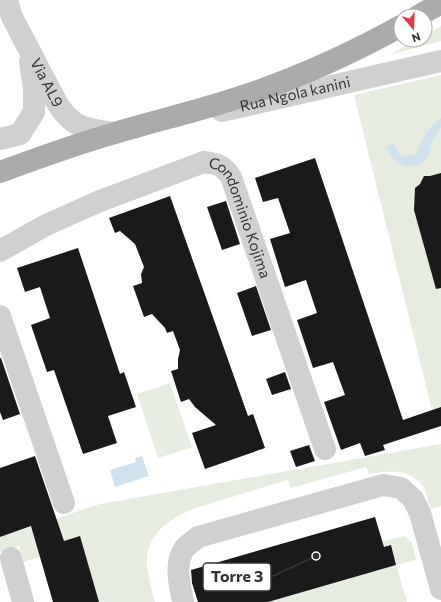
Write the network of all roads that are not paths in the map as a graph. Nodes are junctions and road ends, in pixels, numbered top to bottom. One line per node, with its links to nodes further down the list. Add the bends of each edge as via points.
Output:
1 (7, 0): 5 (street, Via AL9)
2 (441, 3): 3 (main road)
3 (432, 8)
4 (393, 30): 7 (main road, Rua Ngola kanini, via 310,71 246,96)
5 (28, 47): 8 (street, Via AL9, via 64,114 87,129); 9 (street, via 34,88 34,112 20,134)
6 (441, 60): 7 (street, Rua Ngola kanini, via 236,108)
7 (148, 124): 8 (main road, Rua Ngola kanini)
8 (115, 133): 10 (main road, Rua Ngola kanini)
9 (0, 139)
10 (0, 172)
11 (0, 251): 13 (street, Condominio Kojima, via 46,225 100,201 204,162 215,163 225,168 231,177)
12 (0, 316): 14 (street)
13 (324, 450)
14 (64, 503)
15 (11, 558): 17 (street)
16 (441, 589): 18 (street, via 420,513 413,499 401,488 383,485 198,537 184,549 178,563)
17 (23, 602)
18 (183, 602)

